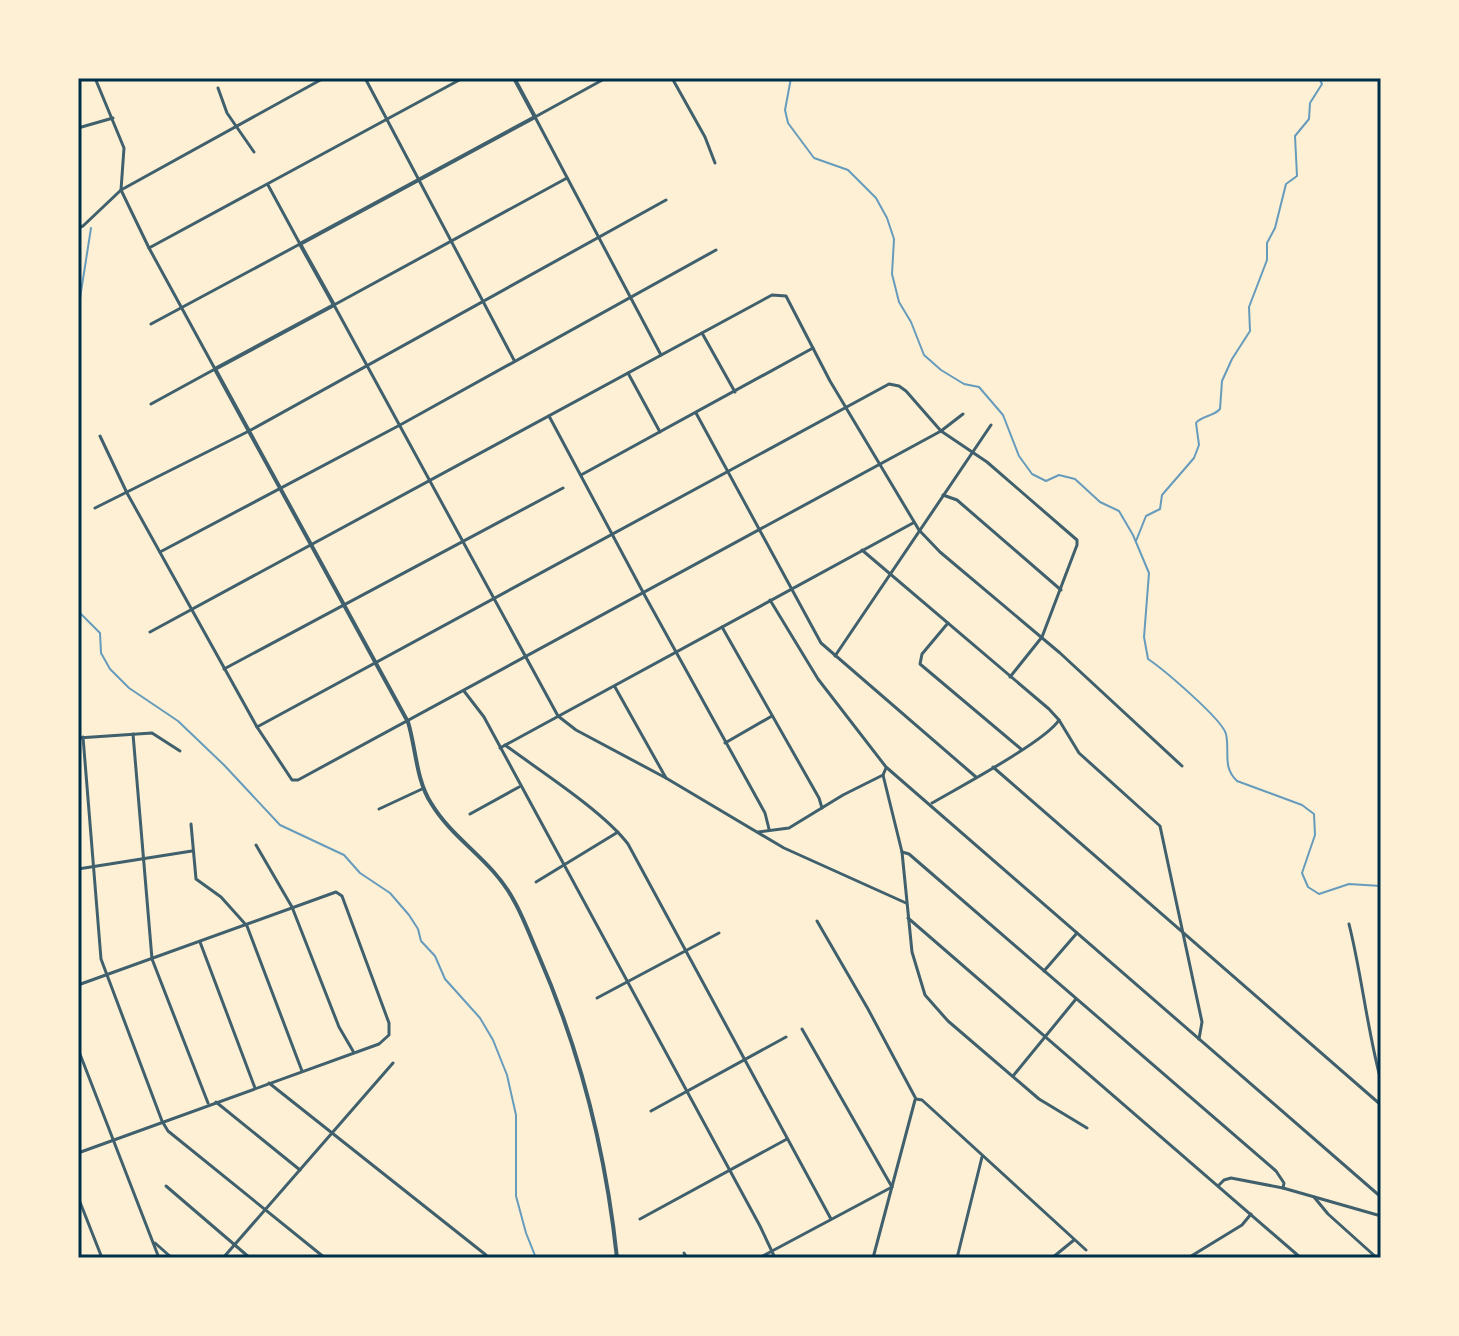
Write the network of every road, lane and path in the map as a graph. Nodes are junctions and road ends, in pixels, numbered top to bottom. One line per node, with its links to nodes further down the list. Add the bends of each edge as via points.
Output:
1 (95, 78): 10 (street)
2 (324, 78): 12 (street)
3 (365, 78): 11 (street)
4 (463, 78): 11 (street)
5 (514, 78): 9 (street)
6 (606, 78): 9 (street)
7 (672, 78): 15 (street)
8 (218, 88): 12 (street)
9 (535, 117): 16 (street); 17 (street)
10 (113, 118): 13 (street); 19 (street, via 124,148)
11 (387, 120): 17 (street); 18 (street)
12 (236, 127): 14 (street); 19 (street)
13 (78, 128)
14 (254, 152)
15 (715, 163)
16 (567, 178): 22 (street); 23 (street)
17 (419, 180): 23 (street); 24 (street)
18 (268, 185): 24 (street); 25 (street)
19 (121, 190): 21 (street); 25 (street)
20 (666, 200): 22 (street)
21 (78, 228)
22 (599, 237): 27 (street); 28 (street)
23 (452, 241): 28 (street); 29 (street)
24 (300, 244): 29 (street); 30 (street)
25 (149, 248): 30 (street)
26 (716, 250): 27 (street)
27 (629, 298): 34 (street); 35 (street)
28 (485, 303): 35 (street); 36 (street)
29 (334, 305): 36 (street); 37 (street)
30 (181, 308): 31 (street); 37 (street)
31 (151, 324)
32 (702, 333): 33 (street, via 772,295 786,296); 34 (street); 39 (street)
33 (813, 348): 39 (street); 41 (street)
34 (661, 355): 38 (street)
35 (514, 360): 45 (street)
36 (368, 366): 45 (street); 47 (street)
37 (215, 369): 40 (street); 47 (street)
38 (628, 373): 44 (street); 49 (street)
39 (735, 392): 42 (street)
40 (151, 404)
41 (846, 408): 48 (street, via 894,384 918,402); 52 (street); 53 (street)
42 (696, 413): 49 (street); 53 (street)
43 (963, 414): 48 (street)
44 (549, 416): 54 (street); 55 (street)
45 (400, 425): 55 (street); 57 (street)
46 (991, 425): 51 (street)
47 (249, 431): 57 (street); 58 (street)
48 (941, 431): 51 (street); 52 (street)
49 (660, 432): 54 (street)
50 (100, 436): 58 (street)
51 (972, 450): 59 (street); 71 (street, via 1076,538)
52 (880, 465): 61 (street); 62 (street)
53 (728, 472): 62 (street); 64 (street)
54 (580, 475): 64 (street)
55 (430, 480): 65 (street); 66 (street)
56 (563, 488): 65 (street)
57 (280, 489): 66 (street); 68 (street)
58 (127, 493): 60 (street); 68 (street)
59 (943, 495): 63 (street); 71 (street, via 957,500)
60 (95, 508)
61 (913, 523): 63 (street); 67 (street)
62 (760, 530): 70 (street); 72 (street)
63 (919, 530): 69 (street); 80 (street)
64 (612, 535): 72 (street); 73 (street)
65 (463, 541): 73 (street); 75 (street)
66 (311, 545): 75 (street); 76 (street)
67 (862, 550): 69 (street); 70 (street)
68 (160, 552): 76 (street)
69 (890, 574): 77 (street); 82 (street)
70 (793, 588): 74 (street); 82 (street, via 821,643)
71 (1061, 590): 80 (street)
72 (644, 594): 81 (street); 83 (street)
73 (494, 599): 83 (street); 84 (street)
74 (770, 600): 78 (street); 102 (street, via 818,679)
75 (344, 605): 84 (street); 85 (street)
76 (192, 610): 79 (street); 85 (street)
77 (948, 623): 86 (street); 99 (street, via 920,664)
78 (722, 627): 81 (street); 90 (street)
79 (150, 632)
80 (1042, 637): 86 (street); 101 (street)
81 (675, 652): 87 (street); 96 (street)
82 (835, 656): 105 (street)
83 (526, 657): 88 (street); 89 (street)
84 (375, 663): 92 (street); 93 (street)
85 (224, 669): 93 (street)
86 (1010, 677): 91 (street)
87 (615, 685): 89 (street); 106 (street)
88 (464, 691): 92 (street); 98 (street)
89 (558, 716): 97 (street); 106 (street)
90 (772, 716): 96 (street); 110 (street)
91 (1059, 720): 99 (street); 133 (street, via 1079,753 1160,826)
92 (408, 722): 93 (street, via 298,780 287,777); 108 (street)
93 (257, 727)
94 (133, 734): 95 (street); 100 (street, via 152,733); 120 (street)
95 (80, 738): 122 (street)
96 (725, 743): 114 (street)
97 (505, 745): 98 (street); 115 (street)
98 (500, 748): 107 (street)
99 (1021, 749): 103 (street)
100 (180, 751)
101 (1182, 766)
102 (886, 767): 104 (street); 109 (street)
103 (993, 767): 105 (street); 133 (street)
104 (883, 775): 110 (street); 119 (street)
105 (976, 777): 109 (street)
106 (666, 778): 116 (street)
107 (520, 786): 112 (street); 121 (street)
108 (424, 788): 111 (street); 196 (street, via 441,817 501,877 551,985 591,1113)
109 (931, 804): 132 (street)
110 (822, 808): 114 (street, via 789,828)
111 (379, 809)
112 (470, 814)
113 (191, 824): 118 (street)
114 (769, 829): 116 (street)
115 (618, 832): 121 (street); 135 (street)
116 (758, 832): 125 (street)
117 (256, 845): 126 (street)
118 (192, 851): 120 (street); 130 (street, via 196,879)
119 (902, 852): 125 (street); 137 (street)
120 (144, 859): 122 (street); 136 (street)
121 (563, 865): 124 (street); 139 (street)
122 (92, 867): 123 (street); 138 (street)
123 (78, 869)
124 (536, 882)
125 (906, 903): 127 (street)
126 (292, 907): 130 (street); 148 (street); 148 (street, via 336,892 342,896 389,1023 389,1035 379,1044)
127 (908, 918): 145 (street); 152 (street, via 925,995)
128 (817, 921): 157 (street)
129 (1349, 924): 153 (street)
130 (247, 926): 134 (street); 151 (street)
131 (719, 933): 135 (street)
132 (1077, 933): 137 (street); 146 (street)
133 (1183, 934): 146 (street, via 1202,1022); 160 (street)
134 (200, 942): 136 (street); 155 (street)
135 (685, 951): 139 (street); 149 (street)
136 (152, 959): 138 (street); 159 (street)
137 (1044, 971): 142 (street)
138 (105, 975): 140 (street); 162 (street)
139 (626, 983): 141 (street); 156 (street)
140 (78, 985)
141 (597, 998)
142 (1076, 999): 145 (street); 174 (street, via 1276,1171)
143 (802, 1029): 173 (street)
144 (786, 1037): 149 (street)
145 (1045, 1037): 152 (street); 171 (street)
146 (1199, 1039): 177 (street)
147 (78, 1049): 165 (street)
148 (354, 1053): 151 (street)
149 (744, 1059): 156 (street); 166 (street)
150 (393, 1063): 164 (street)
151 (302, 1071): 154 (street)
152 (1013, 1076): 163 (street, via 1051,1108)
153 (1381, 1081)
154 (269, 1083): 155 (street); 164 (street)
155 (255, 1088): 158 (street)
156 (686, 1092): 161 (street); 170 (street)
157 (916, 1099): 168 (street); 173 (street)
158 (216, 1102): 159 (street); 169 (street)
159 (208, 1105): 162 (street)
160 (1381, 1105)
161 (651, 1111)
162 (162, 1121): 165 (street); 178 (street)
163 (1087, 1128)
164 (332, 1134): 169 (street); 188 (street)
165 (112, 1139): 167 (street); 184 (street)
166 (787, 1139): 170 (street); 182 (street)
167 (78, 1153)
168 (982, 1157): 183 (street); 200 (street)
169 (300, 1170): 178 (street)
170 (729, 1170): 181 (street); 187 (street)
171 (1219, 1185): 174 (street, via 1231,1178); 179 (street)
172 (166, 1186): 185 (street)
173 (892, 1187): 182 (street); 199 (street)
174 (1283, 1188): 176 (street)
175 (78, 1197): 190 (street)
176 (1314, 1197): 180 (street); 203 (street)
177 (1381, 1197)
178 (266, 1209): 185 (street); 195 (street)
179 (1251, 1214): 189 (street); 202 (street)
180 (1381, 1216)
181 (640, 1219)
182 (831, 1219): 187 (street)
183 (1076, 1239): 186 (street); 201 (street)
184 (152, 1240): 191 (street); 192 (street)
185 (234, 1245): 193 (street); 194 (street)
186 (1086, 1250)
187 (771, 1251): 197 (street); 198 (street)
188 (486, 1255)
189 (1298, 1257)
190 (102, 1258)
191 (159, 1258)
192 (172, 1258)
193 (223, 1258)
194 (250, 1258)
195 (325, 1258)
196 (617, 1258)
197 (759, 1258)
198 (775, 1258)
199 (873, 1258)
200 (957, 1258)
201 (1052, 1258)
202 (1188, 1258)
203 (1377, 1258)

